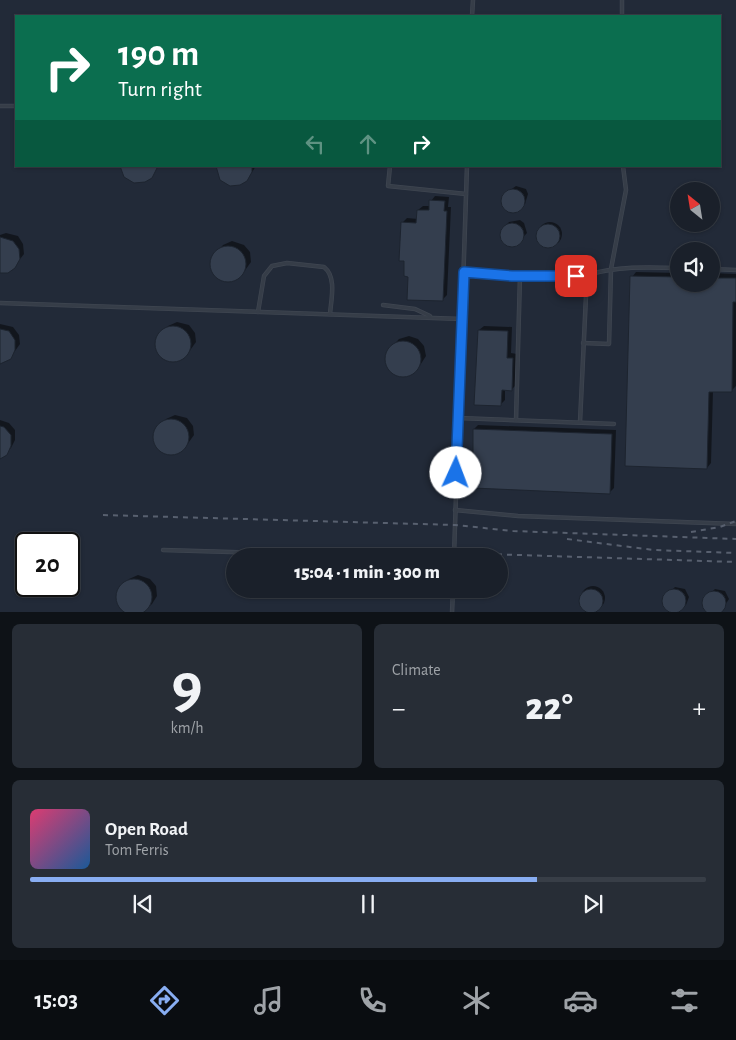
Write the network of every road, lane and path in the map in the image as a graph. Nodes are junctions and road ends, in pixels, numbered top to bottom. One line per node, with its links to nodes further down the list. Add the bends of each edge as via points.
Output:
1 (473, 0): 3 (lane)
2 (622, 0): 4 (lane)
3 (472, 15)
4 (622, 15)
5 (0, 106): 6 (lane)
6 (15, 106)
7 (390, 167): 10 (lane, via 388,186)
8 (467, 167): 10 (lane)
9 (623, 167): 12 (lane, via 624,204)
10 (466, 194): 15 (lane)
11 (670, 268): 12 (lane)
12 (611, 269): 16 (lane); 24 (lane, via 608,344)
13 (720, 269): 14 (lane)
14 (736, 270)
15 (464, 272): 17 (lane); 23 (lane)
16 (587, 275): 17 (lane); 24 (lane)
17 (520, 276): 26 (lane)
18 (0, 303): 20 (lane)
19 (383, 305): 22 (lane, via 415,309)
20 (258, 312): 21 (lane); 21 (lane, via 264,276 272,266 287,263 324,267 329,271 332,277)
21 (330, 314): 22 (lane)
22 (433, 318): 23 (lane)
23 (462, 319): 25 (lane)
24 (584, 343): 27 (lane)
25 (458, 418): 26 (lane); 29 (lane)
26 (516, 420): 27 (lane)
27 (580, 422): 28 (lane)
28 (614, 424)
29 (455, 510): 30 (lane, via 518,516); 31 (lane)
30 (736, 524)
31 (454, 548)
32 (163, 550): 33 (lane)
33 (226, 552)
34 (453, 598): 35 (lane)
35 (452, 612)

